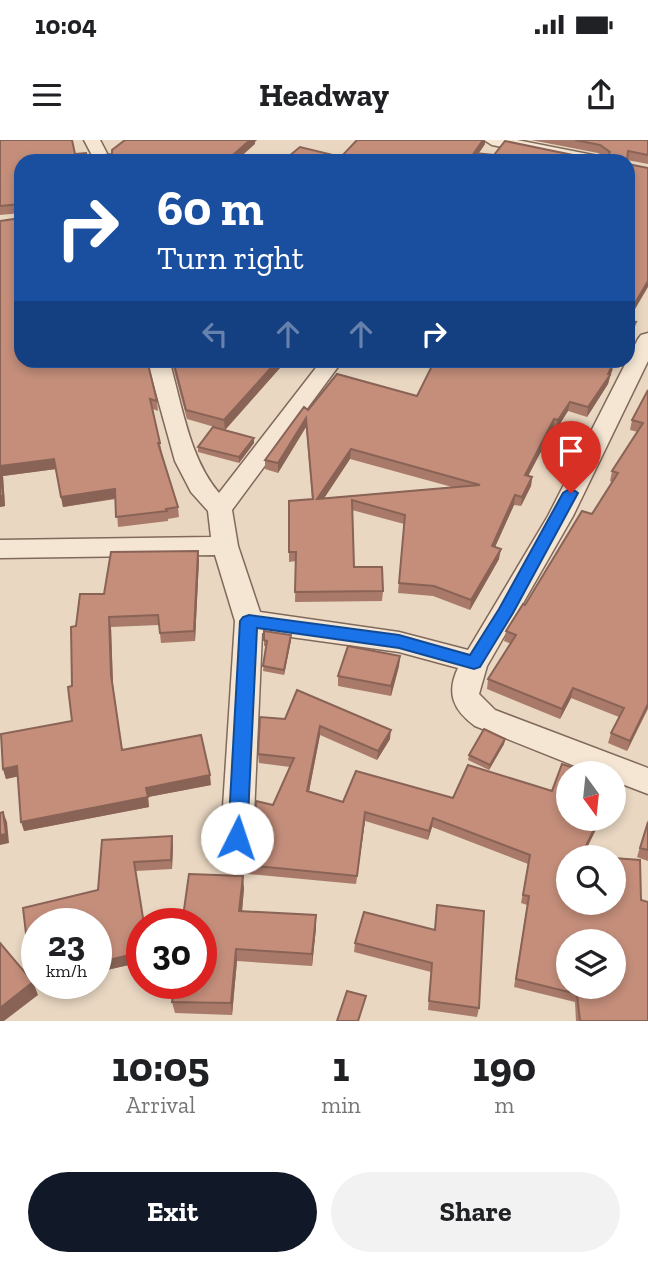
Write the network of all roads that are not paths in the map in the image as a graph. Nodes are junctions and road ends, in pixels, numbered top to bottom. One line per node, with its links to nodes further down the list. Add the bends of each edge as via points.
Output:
1 (496, 141): 2 (street)
2 (562, 154)
3 (648, 339): 4 (street)
4 (635, 366)
5 (160, 368): 8 (street, via 187,461)
6 (327, 368): 8 (street)
7 (634, 368): 12 (street, via 597,445)
8 (220, 509): 9 (street)
9 (225, 547): 10 (street, via 149,544); 11 (street)
10 (0, 549)
11 (249, 621): 12 (street, via 399,642); 14 (street)
12 (474, 662): 13 (street, via 465,693 475,711)
13 (648, 781)
14 (237, 838)

